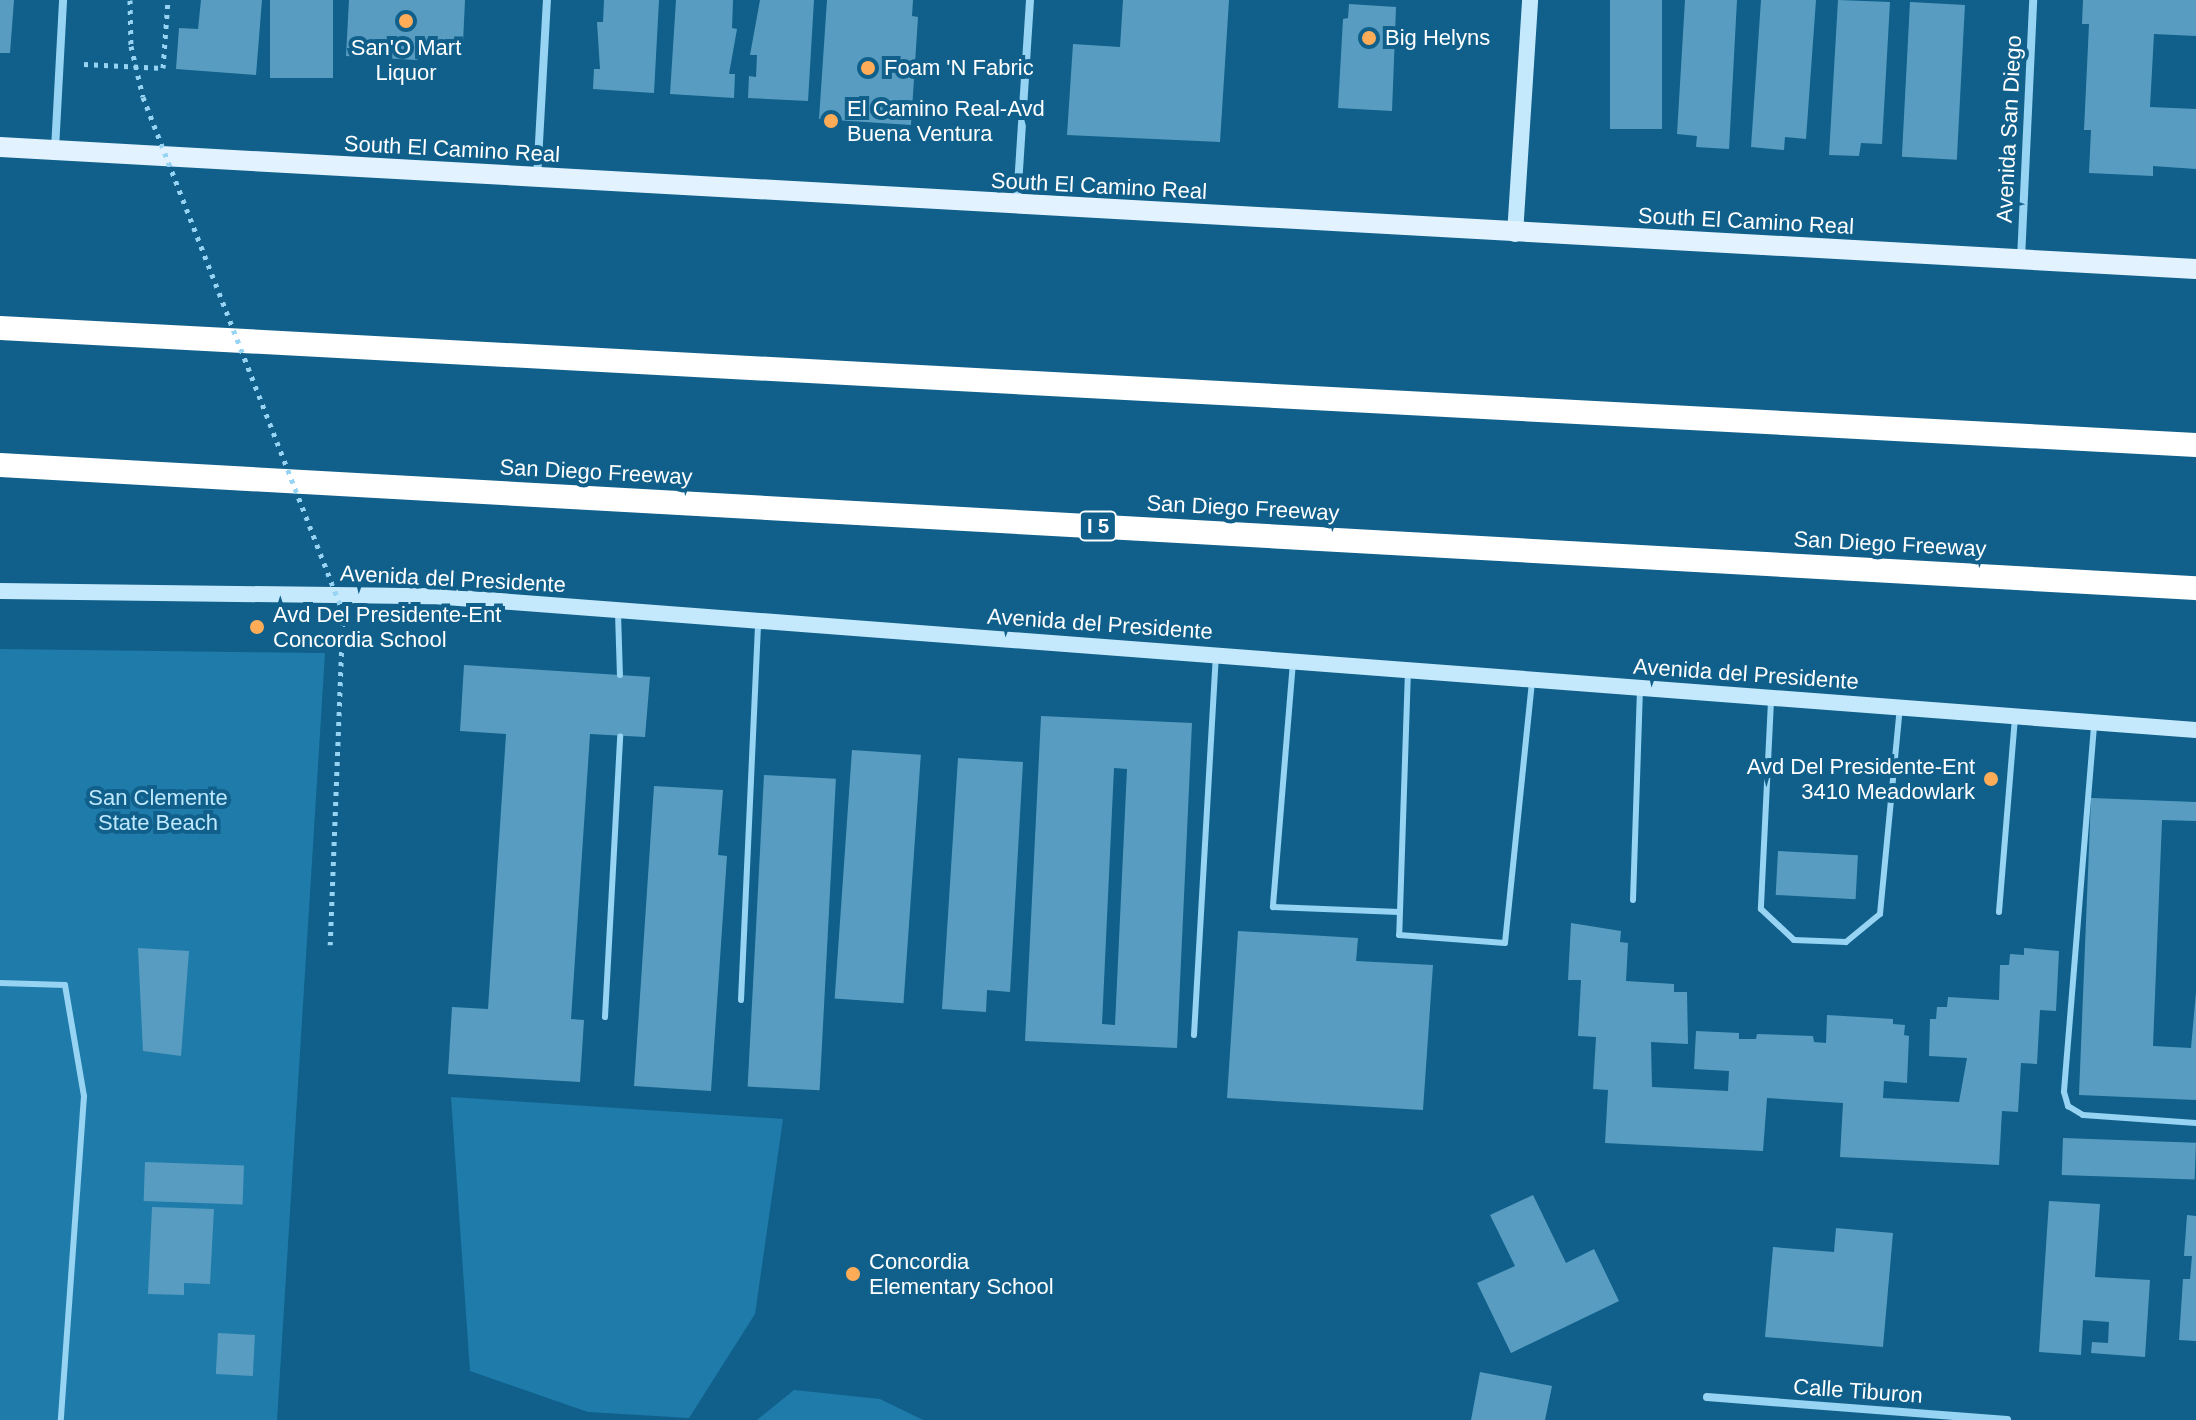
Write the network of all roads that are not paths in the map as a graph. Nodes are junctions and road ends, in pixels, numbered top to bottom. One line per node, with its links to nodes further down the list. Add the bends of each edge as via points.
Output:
1 (63, 0): 7 (street)
2 (547, 0): 8 (street)
3 (1030, 0): 9 (street)
4 (1530, 0): 10 (street)
5 (2033, 0): 11 (street, Avenida San Diego)
6 (0, 147): 7 (main road, South El Camino Real)
7 (55, 149): 8 (main road, South El Camino Real)
8 (537, 179): 9 (main road, South El Camino Real)
9 (1016, 206): 10 (main road, South El Camino Real)
10 (1515, 234): 11 (main road, South El Camino Real)
11 (2021, 259): 12 (main road, South El Camino Real)
12 (2196, 269)
13 (0, 328): 14 (highway)
14 (2196, 445)
15 (0, 465): 16 (highway, San Diego Freeway / I 5)
16 (2196, 588)
17 (0, 591): 18 (street, Avenida del Presidente, via 433,596)
18 (618, 610): 19 (street, Avenida del Presidente); 23 (lane)
19 (759, 621): 20 (street, Avenida del Presidente); 36 (lane)
20 (1216, 655): 21 (street, Avenida del Presidente); 38 (lane)
21 (1293, 661): 22 (street, Avenida del Presidente); 33 (lane, via 1273,907)
22 (1408, 670): 24 (street, Avenida del Presidente); 33 (lane)
23 (620, 675)
24 (1533, 679): 25 (street, Avenida del Presidente); 33 (lane, via 1505,943 1399,935)
25 (1640, 688): 26 (street, Avenida del Presidente); 32 (lane)
26 (1771, 698): 27 (street, Avenida del Presidente); 27 (lane, via 1761,909 1794,940 1846,942 1880,914)
27 (1900, 708): 28 (street, Avenida del Presidente)
28 (2015, 716): 29 (street, Avenida del Presidente); 34 (lane)
29 (2095, 722): 30 (street, Avenida del Presidente); 39 (lane, via 2064,1092 2068,1106 2083,1115)
30 (2196, 730)
31 (620, 736): 37 (lane)
32 (1633, 900)
33 (1399, 912)
34 (1999, 912)
35 (0, 983): 41 (lane, via 65,985 84,1096)
36 (741, 1000)
37 (605, 1017)
38 (1194, 1035)
39 (2196, 1123)
40 (1707, 1397): 42 (street, Calle Tiburon)
41 (61, 1420)
42 (2007, 1420)

